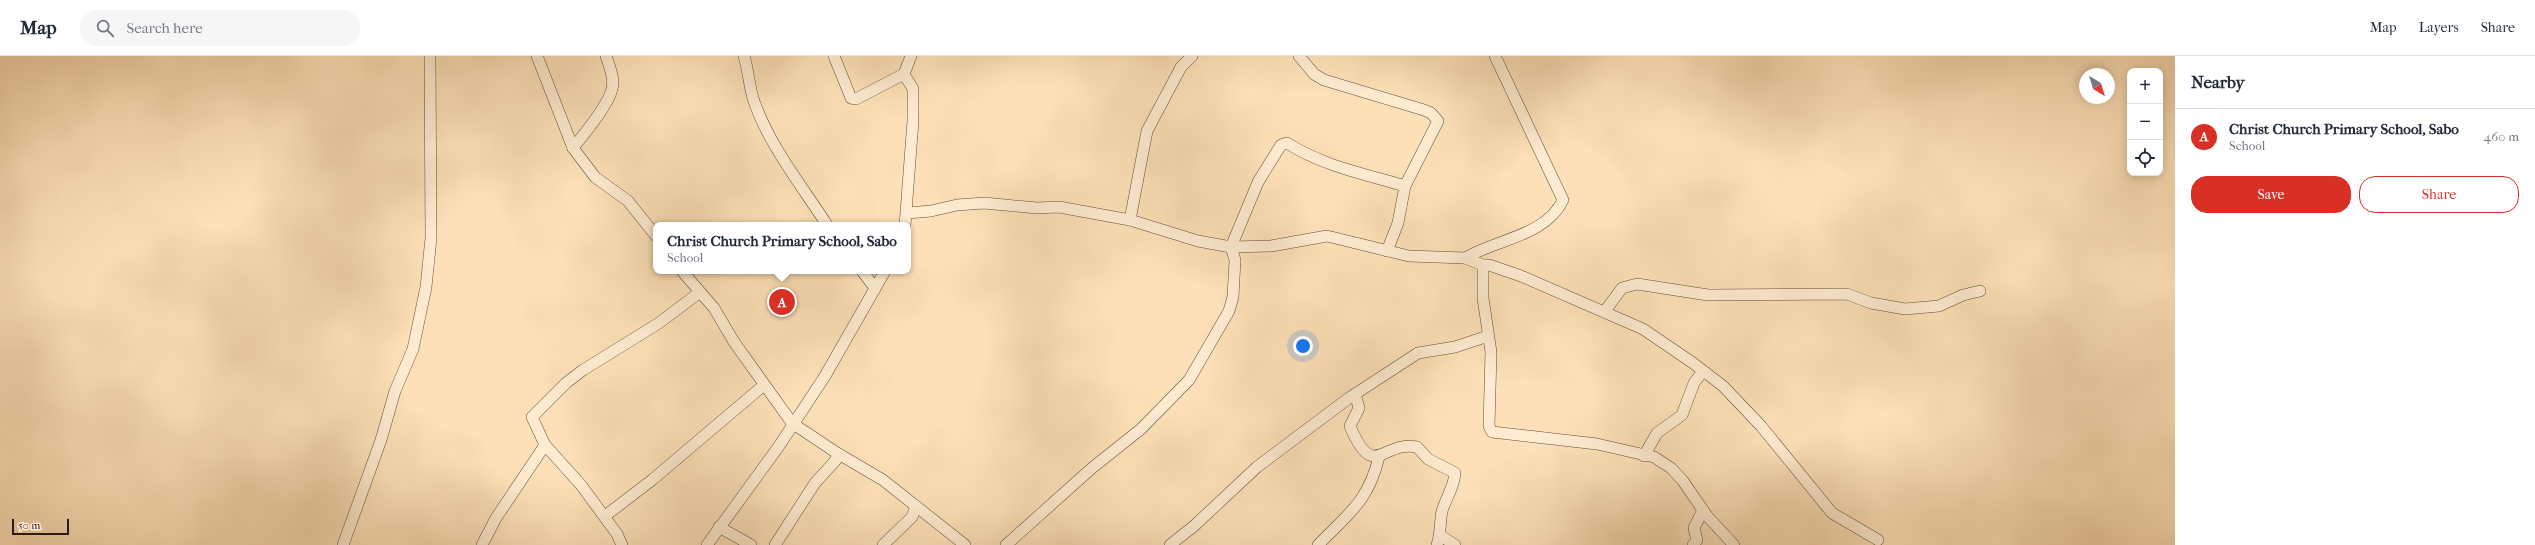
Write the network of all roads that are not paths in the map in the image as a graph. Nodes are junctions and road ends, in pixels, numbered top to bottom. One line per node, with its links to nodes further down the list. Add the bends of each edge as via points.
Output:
1 (430, 56): 44 (street, via 431,238 426,287 413,349 395,391 381,440)
2 (537, 56): 11 (street)
3 (606, 56): 11 (street, via 612,74 613,88 593,122)
4 (744, 56): 15 (street, via 754,103 764,124)
5 (834, 56): 10 (street, via 851,98 856,99)
6 (911, 56): 10 (street)
7 (1192, 56): 14 (street, via 1181,67 1147,131)
8 (1299, 56): 12 (street, via 1314,74 1324,80 1424,110 1436,117 1438,121)
9 (1495, 56): 20 (street, via 1563,200 1548,221 1482,248)
10 (904, 74): 13 (street, via 913,89)
11 (573, 148): 17 (street, via 595,177 628,201)
12 (1405, 186): 18 (street, via 1330,165 1283,143 1258,182); 19 (street, via 1398,223)
13 (907, 213): 14 (street, via 984,203 1037,208 1059,207); 16 (street)
14 (1130, 220): 18 (street, via 1198,241)
15 (825, 222)
16 (906, 222)
17 (653, 232)
18 (1231, 247): 19 (street, via 1271,246 1327,236); 52 (street, via 1235,260 1233,297 1229,311 1189,380 1141,430 1092,468)
19 (1387, 250): 20 (street, via 1430,259)
20 (1465, 258): 21 (street)
21 (1483, 265): 28 (street, via 1521,276 1563,296); 29 (street, via 1483,298)
22 (685, 274): 27 (street)
23 (864, 274): 25 (street)
24 (883, 274): 25 (street)
25 (875, 288): 33 (street, via 843,347)
26 (1980, 291): 28 (street, via 1963,295 1939,306 1905,309 1871,303 1847,294 1708,295 1637,284 1622,288)
27 (700, 292): 31 (street, via 714,308); 34 (street, via 659,323 582,370 556,392 532,417)
28 (1606, 311): 30 (street, via 1643,329)
29 (1488, 336): 32 (street, via 1455,347 1418,353); 36 (street, via 1491,352 1488,426 1492,432 1620,448)
30 (1703, 372): 36 (street, via 1694,383 1682,416 1657,434); 43 (street, via 1723,386 1761,426 1832,513)
31 (764, 385): 33 (street); 40 (street, via 652,480)
32 (1356, 394): 37 (street, via 1360,408 1350,426 1366,453 1372,457); 53 (street, via 1303,430 1257,467)
33 (792, 423): 35 (street); 41 (street, via 779,446)
34 (545, 445): 40 (street); 45 (street, via 496,518)
35 (837, 453): 38 (street, via 867,468); 49 (street, via 836,460 815,484)
36 (1644, 456): 39 (street, via 1654,457 1671,468)
37 (1379, 457): 42 (street, via 1403,446 1417,447 1428,459 1455,473 1454,483 1442,514); 54 (street, via 1374,477 1365,496)
38 (916, 506): 50 (street, via 912,517); 51 (street)
39 (1703, 510): 56 (street, via 1694,528 1697,540); 57 (street)
40 (605, 516): 46 (street)
41 (720, 527): 47 (street); 48 (street)
42 (1439, 540): 55 (street)
43 (1878, 540)
44 (343, 545)
45 (482, 545)
46 (622, 545)
47 (707, 545)
48 (751, 545)
49 (775, 545)
50 (883, 545)
51 (966, 545)
52 (1006, 545)
53 (1170, 545)
54 (1318, 545)
55 (1455, 545)
56 (1693, 545)
57 (1734, 545)

